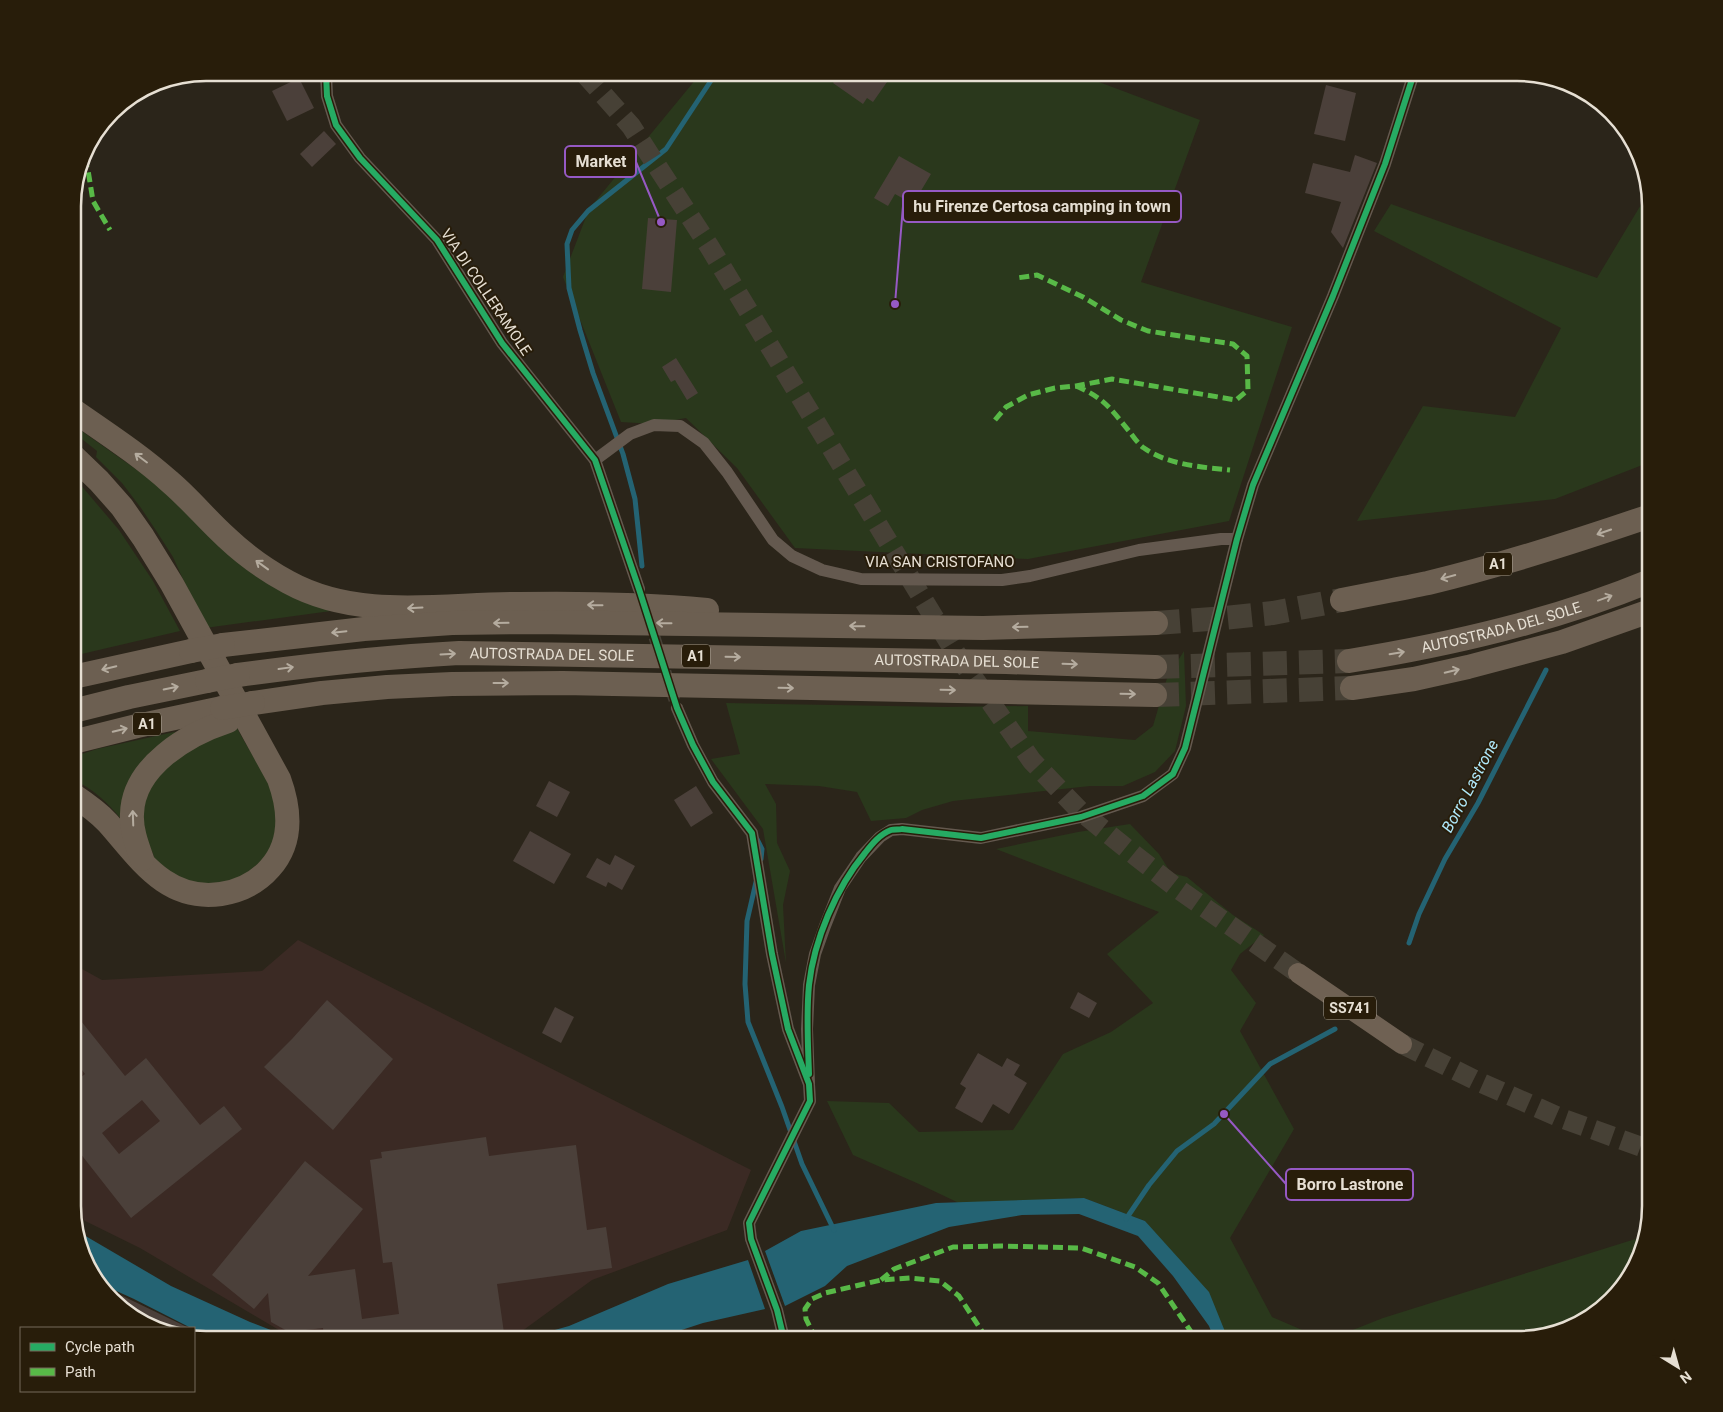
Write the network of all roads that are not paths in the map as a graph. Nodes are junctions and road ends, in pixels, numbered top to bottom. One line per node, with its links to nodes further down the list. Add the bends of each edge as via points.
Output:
1 (326, 81): 4 (street, VIA DI COLLERAMOLE, via 327,96 336,125 360,158 437,240 502,342)
2 (1411, 81): 7 (street, via 1385,164 1253,485)
3 (82, 416): 13 (highway, one-way to 3, via 664,606 517,604 395,609 335,600 304,590 264,568 227,538 171,482)
4 (595, 460): 7 (street, VIA SAN CRISTOFANO, via 630,434 654,424 680,426 704,443 773,540 792,556 822,570 860,579 1002,580 1139,550); 9 (street, VIA DI COLLERAMOLE)
5 (82, 464): 24 (highway, via 122,507 172,584 275,771 287,804 287,828 281,852 267,872 247,887 203,896 174,888)
6 (1642, 519): 10 (highway, A1, one-way to 10, via 1516,559)
7 (1237, 539): 27 (street, via 1185,748 1173,774 1143,796 1081,817 981,838 891,830 862,857 840,888 815,954 807,1020)
8 (1642, 584): 14 (highway, AUTOSTRADA DEL SOLE, one-way to 8, via 1425,648 1548,618)
9 (639, 589)
10 (1342, 600)
11 (1642, 613): 17 (highway, AUTOSTRADA DEL SOLE, one-way to 11, via 1468,667 1562,642)
12 (1156, 623): 13 (highway, AUTOSTRADA DEL SOLE / A1, one-way to 13, via 983,628)
13 (817, 626): 16 (highway, AUTOSTRADA DEL SOLE / A1, one-way to 16, bridge, via 533,622 364,629 223,645)
14 (1349, 660)
15 (1156, 667): 20 (highway, AUTOSTRADA DEL SOLE / A1, one-way to 15, bridge, via 238,675 317,664 459,653)
16 (82, 675)
17 (1352, 688)
18 (1155, 695): 21 (highway, AUTOSTRADA DEL SOLE / A1, one-way to 18, bridge, via 322,693 452,684 582,683)
19 (676, 708): 27 (street, via 713,782 752,833 788,1029)
20 (82, 709)
21 (225, 715): 22 (highway, AUTOSTRADA DEL SOLE / A1, one-way to 21, via 137,726); 24 (highway, one-way to 21, via 132,815 144,776 158,761)
22 (82, 740)
23 (82, 801): 24 (highway, via 108,823)
24 (144, 865)
25 (1298, 973): 26 (main road, SS741)
26 (1402, 1044)
27 (809, 1084): 28 (street, via 810,1101 749,1223 751,1239)
28 (782, 1331)

